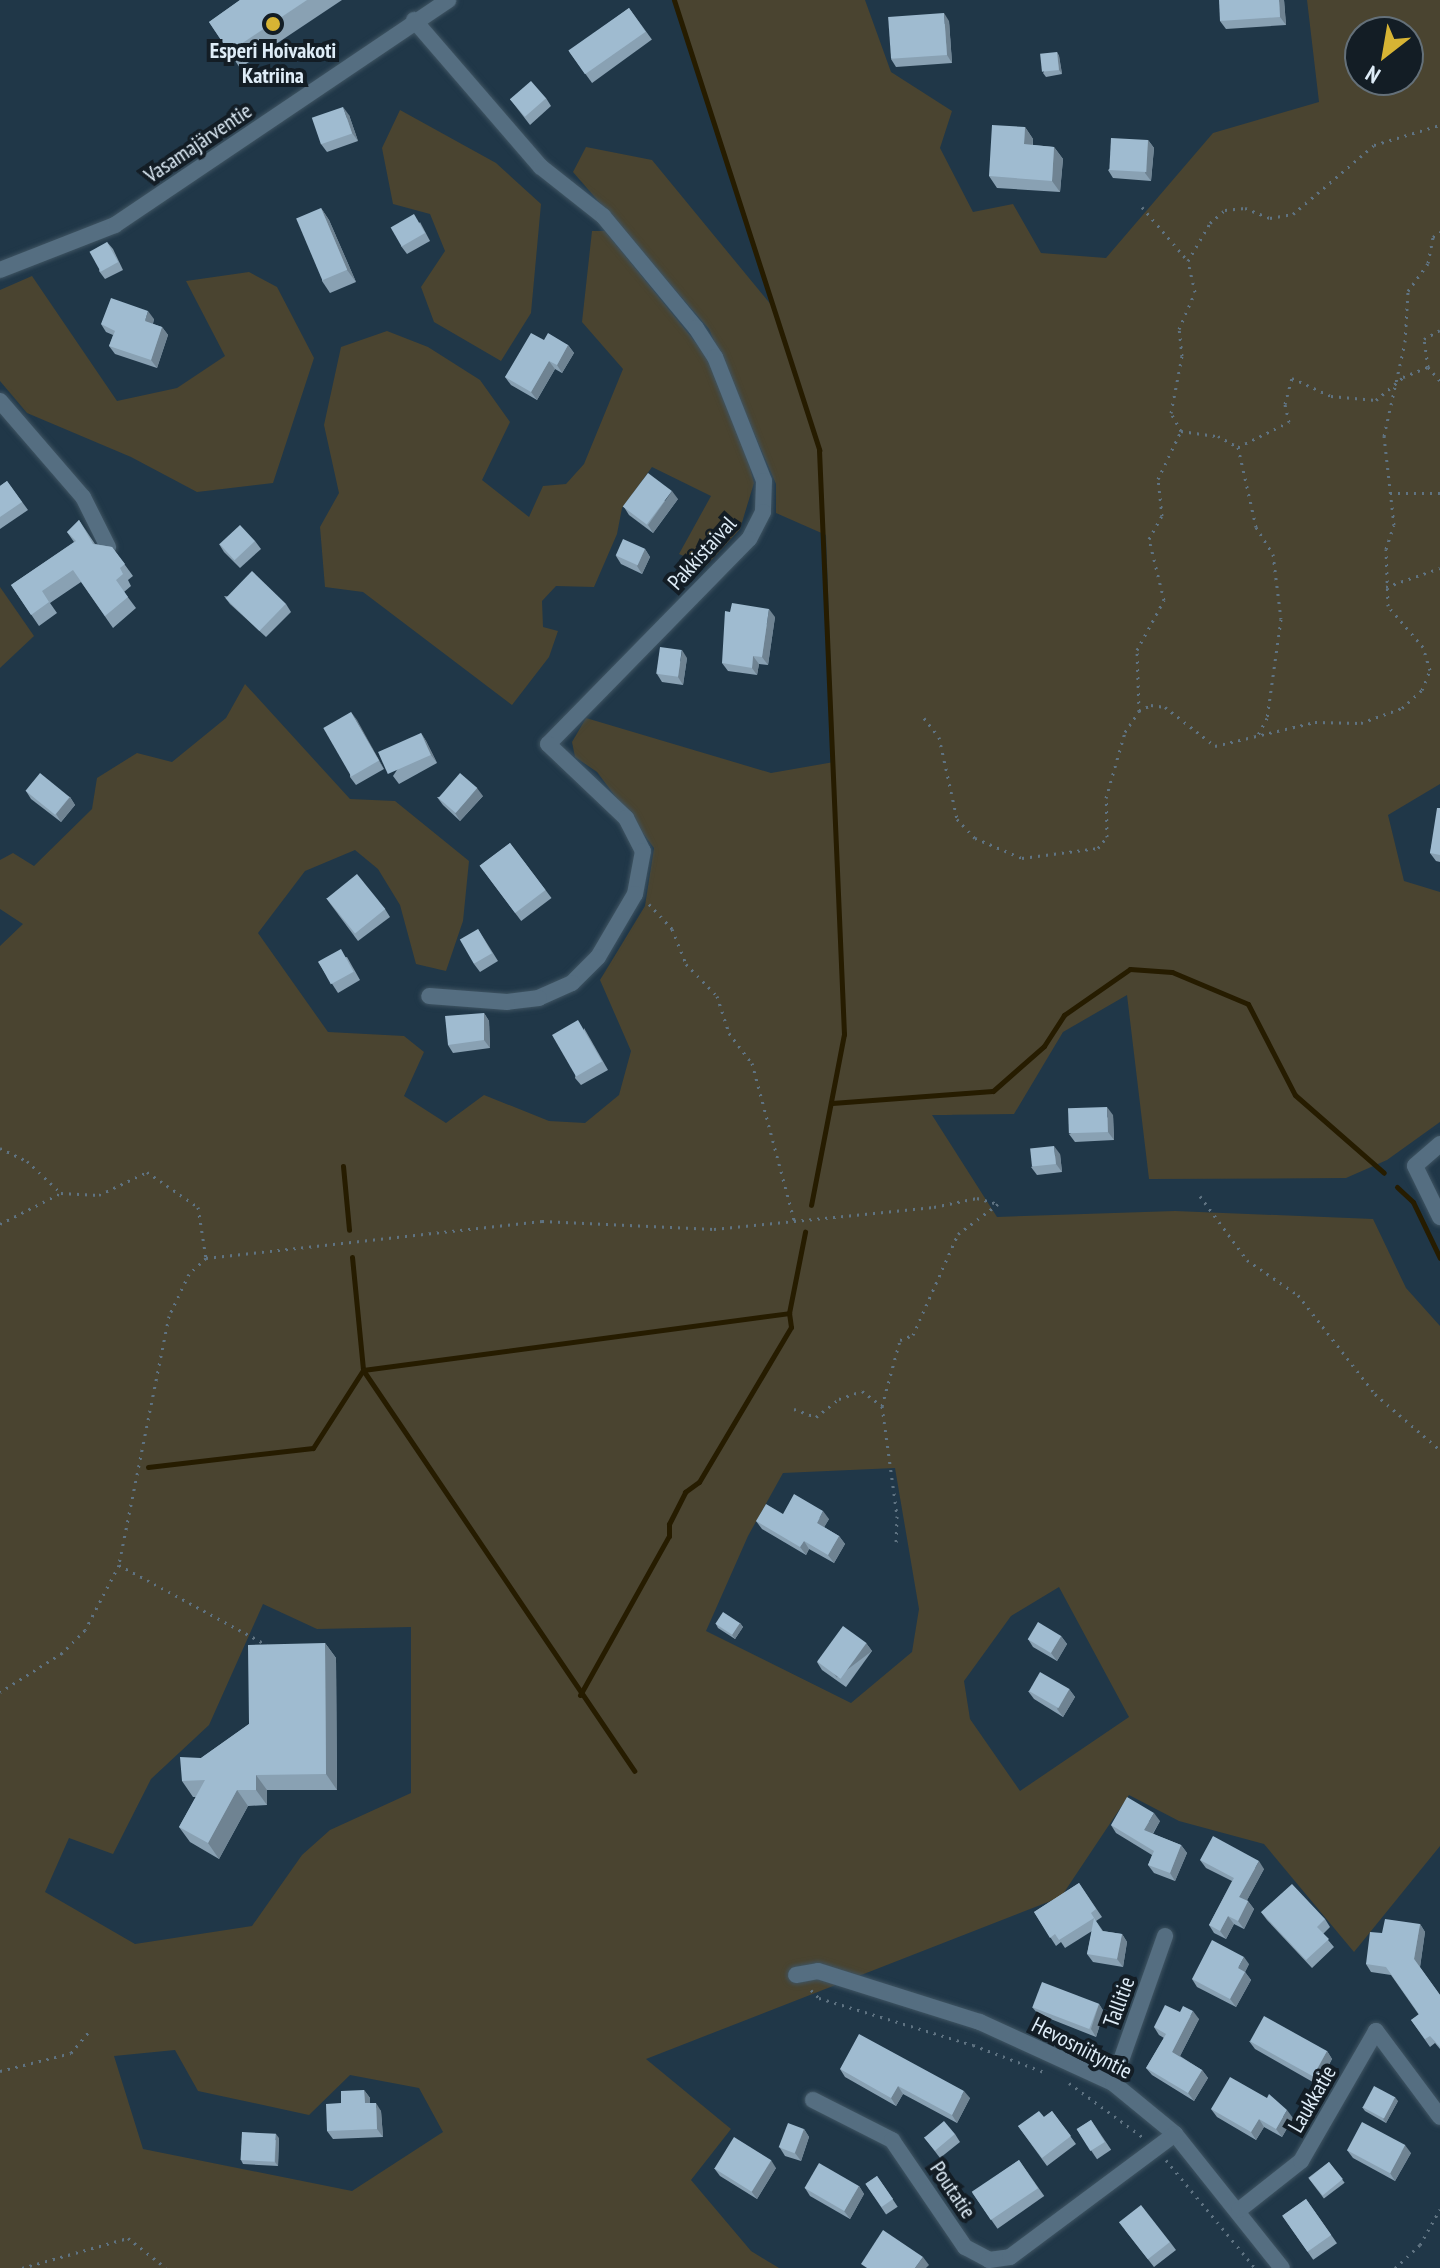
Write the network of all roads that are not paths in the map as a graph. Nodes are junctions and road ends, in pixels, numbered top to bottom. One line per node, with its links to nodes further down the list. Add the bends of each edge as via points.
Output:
1 (448, 0): 2 (street, Vasamajärventie)
2 (414, 20): 3 (street, Vasamajärventie, via 115,225); 6 (street, Pakkistaival, via 532,158 603,216 696,328 726,382 764,481 763,512 749,539 548,744 626,818 643,851 635,894 611,937 572,983 539,998 507,1002)
3 (0, 270)
4 (0, 401): 5 (street, via 83,497)
5 (108, 547)
6 (429, 996)
7 (1440, 1144): 8 (street, via 1415,1166)
8 (1440, 1217)
9 (1165, 1936): 11 (street, Tallitie)
10 (796, 1975): 11 (street, Hevosniityntie, via 818,1971 980,2022)
11 (1113, 2083): 14 (street, Hevosniityntie)
12 (813, 2100): 14 (street, Poutatie, via 892,2140 965,2247 989,2260 1010,2257)
13 (1440, 2117): 15 (street, Laukkatie, via 1376,2031 1301,2161)
14 (1175, 2134): 15 (street, Hevosniityntie)
15 (1239, 2210): 16 (street, Hevosniityntie)
16 (1282, 2268)

